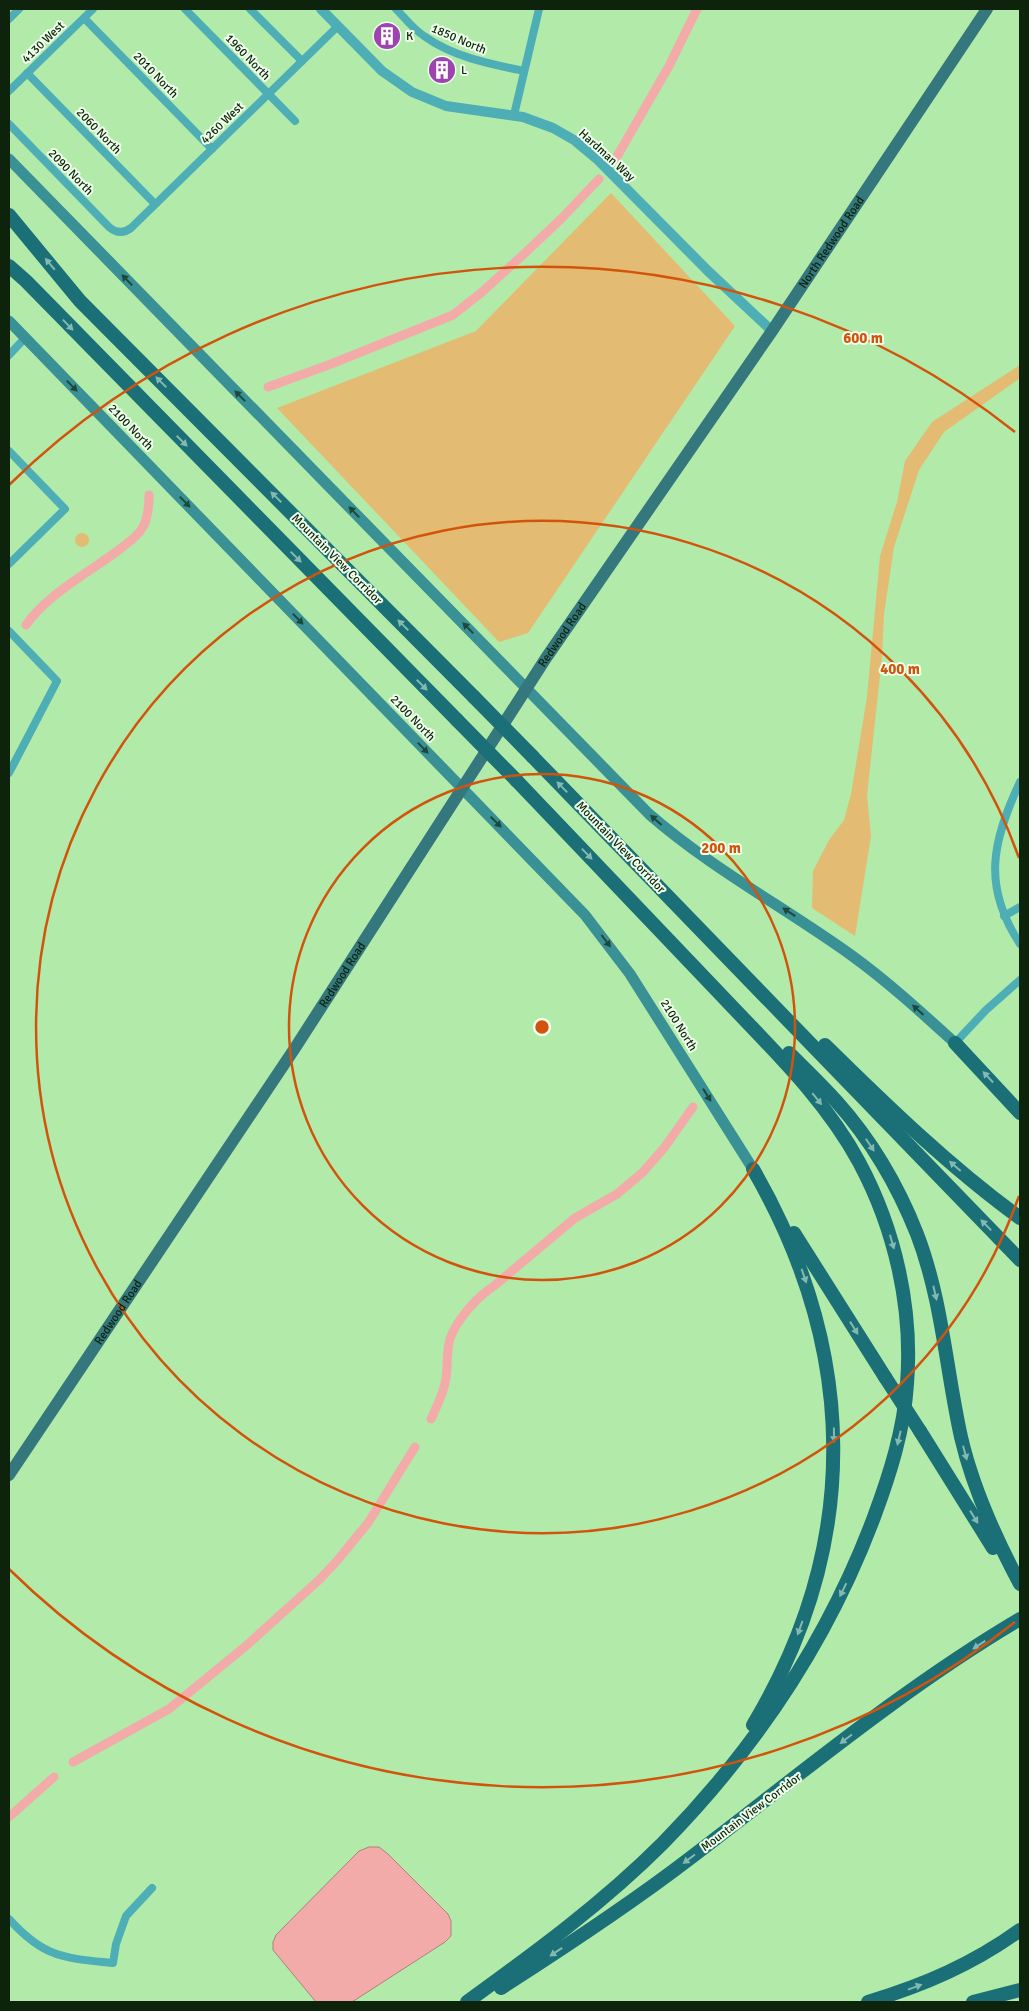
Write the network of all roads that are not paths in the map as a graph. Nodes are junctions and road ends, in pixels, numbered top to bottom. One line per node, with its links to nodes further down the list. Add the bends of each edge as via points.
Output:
1 (19, 9): 10 (street)
2 (94, 9): 9 (street, 4130 West)
3 (185, 9): 16 (street, 1960 North)
4 (250, 9): 12 (street)
5 (320, 9): 11 (street, Hardman Way)
6 (396, 9): 13 (street, 1850 North, via 434,42 474,60)
7 (539, 9): 13 (street)
8 (987, 9): 27 (main road, North Redwood Road)
9 (84, 18): 14 (street, 4130 West); 20 (street, 2010 North)
10 (9, 19)
11 (338, 26): 12 (street, 4260 West); 17 (street, Hardman Way, via 382,71 412,92 446,106)
12 (302, 61): 16 (street, 4260 West)
13 (524, 71): 17 (street)
14 (28, 73): 15 (street, 4130 West); 22 (street, 2060 North)
15 (9, 91)
16 (268, 94): 18 (street, 1960 North); 20 (street, 4260 West)
17 (514, 115): 27 (street, Hardman Way, via 542,123 582,146)
18 (295, 121)
19 (9, 124): 24 (street, 2090 North, via 109,227)
20 (212, 149): 22 (street, 4260 West)
21 (9, 159): 34 (main road, one-way to 21)
22 (155, 204): 24 (street, 4260 West, via 128,230)
23 (9, 215): 39 (highway, Mountain View Corridor, one-way to 23, bridge, via 80,301)
24 (120, 233)
25 (9, 266): 38 (highway, one-way to 38, bridge)
26 (9, 321): 28 (main road, 2100 North)
27 (772, 331): 31 (main road, North Redwood Road)
28 (26, 338): 29 (street); 37 (main road, 2100 North, one-way to 37)
29 (9, 355)
30 (9, 451): 32 (street, via 65,509)
31 (674, 472): 34 (main road, Redwood Road)
32 (9, 562)
33 (9, 631): 35 (street, via 57,680)
34 (526, 688): 37 (main road, Redwood Road); 44 (main road, one-way to 34, via 852,955 663,826)
35 (9, 773)
36 (1020, 782): 41 (street, via 996,852 995,884)
37 (462, 787): 46 (main road, 2100 North, one-way to 46, via 568,895 602,936 630,974); 49 (main road, Redwood Road, via 295,1048)
38 (629, 897): 50 (highway, one-way to 50, via 836,1101 887,1172 917,1233 931,1277 957,1419 972,1478); 52 (highway, one-way to 52, via 807,1086 847,1142 869,1182 886,1224 900,1277 907,1326 907,1383 899,1438 879,1503 854,1565 820,1634 784,1693 727,1771)
39 (669, 898): 47 (highway, one-way to 39, via 976,1185 913,1129); 48 (highway, one-way to 39)
40 (1020, 907): 41 (street)
41 (1004, 916): 42 (street)
42 (1020, 944)
43 (1020, 980): 44 (street)
44 (954, 1043): 45 (highway, one-way to 44)
45 (1020, 1113)
46 (754, 1168): 50 (highway, one-way to 50, bridge, via 986,1538); 52 (highway, one-way to 52, via 800,1264 823,1342 833,1423 832,1497 814,1588 787,1661 744,1738)
47 (1020, 1218)
48 (1020, 1260)
49 (9, 1476)
50 (1020, 1585)
51 (1020, 1619): 58 (highway, Mountain View Corridor, one-way to 58, via 898,1701 632,1900)
52 (682, 1822): 57 (highway, via 590,1910)
53 (152, 1888): 54 (street, via 126,1916 116,1944 114,1963 72,1959 48,1952)
54 (9, 1919)
55 (1020, 1930): 59 (highway, one-way to 55, via 952,1972)
56 (1020, 1990): 60 (highway)
57 (467, 2002)
58 (479, 2002)
59 (868, 2002)
60 (973, 2002)

